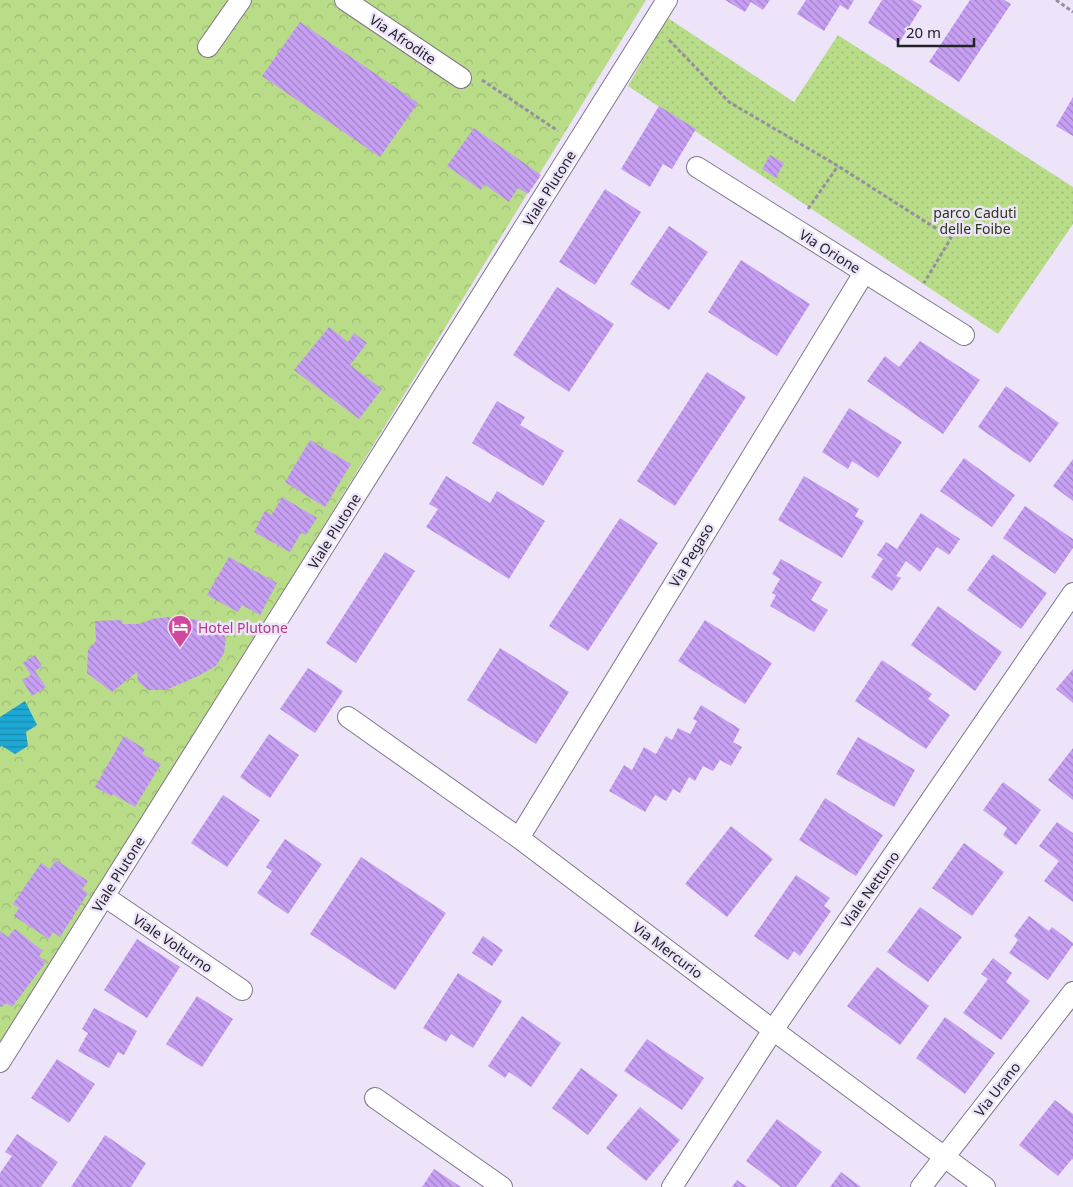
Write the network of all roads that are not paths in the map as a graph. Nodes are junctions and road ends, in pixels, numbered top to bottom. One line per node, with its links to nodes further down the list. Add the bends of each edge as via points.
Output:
1 (240, 0): 4 (street)
2 (345, 0): 5 (street, Via Afrodite)
3 (667, 0): 12 (street, Viale Plutone)
4 (208, 47)
5 (461, 78)
6 (697, 167): 7 (street, Via Orione)
7 (864, 273): 8 (street, Via Orione); 11 (street, Via Pegaso)
8 (964, 335)
9 (1073, 594): 15 (street, Viale Nettuno)
10 (348, 717): 11 (street, Via Mercurio)
11 (519, 838): 15 (street, Via Mercurio)
12 (104, 896): 13 (street, Viale Volturno); 16 (street, Viale Plutone)
13 (242, 990)
14 (1073, 992): 18 (street, Via Urano)
15 (773, 1030): 18 (street, Via Mercurio); 20 (street, Viale Nettuno)
16 (0, 1062)
17 (375, 1098): 19 (street)
18 (944, 1157): 21 (street, Via Urano); 22 (street, Via Mercurio)
19 (502, 1187)
20 (672, 1187)
21 (920, 1187)
22 (985, 1187)

